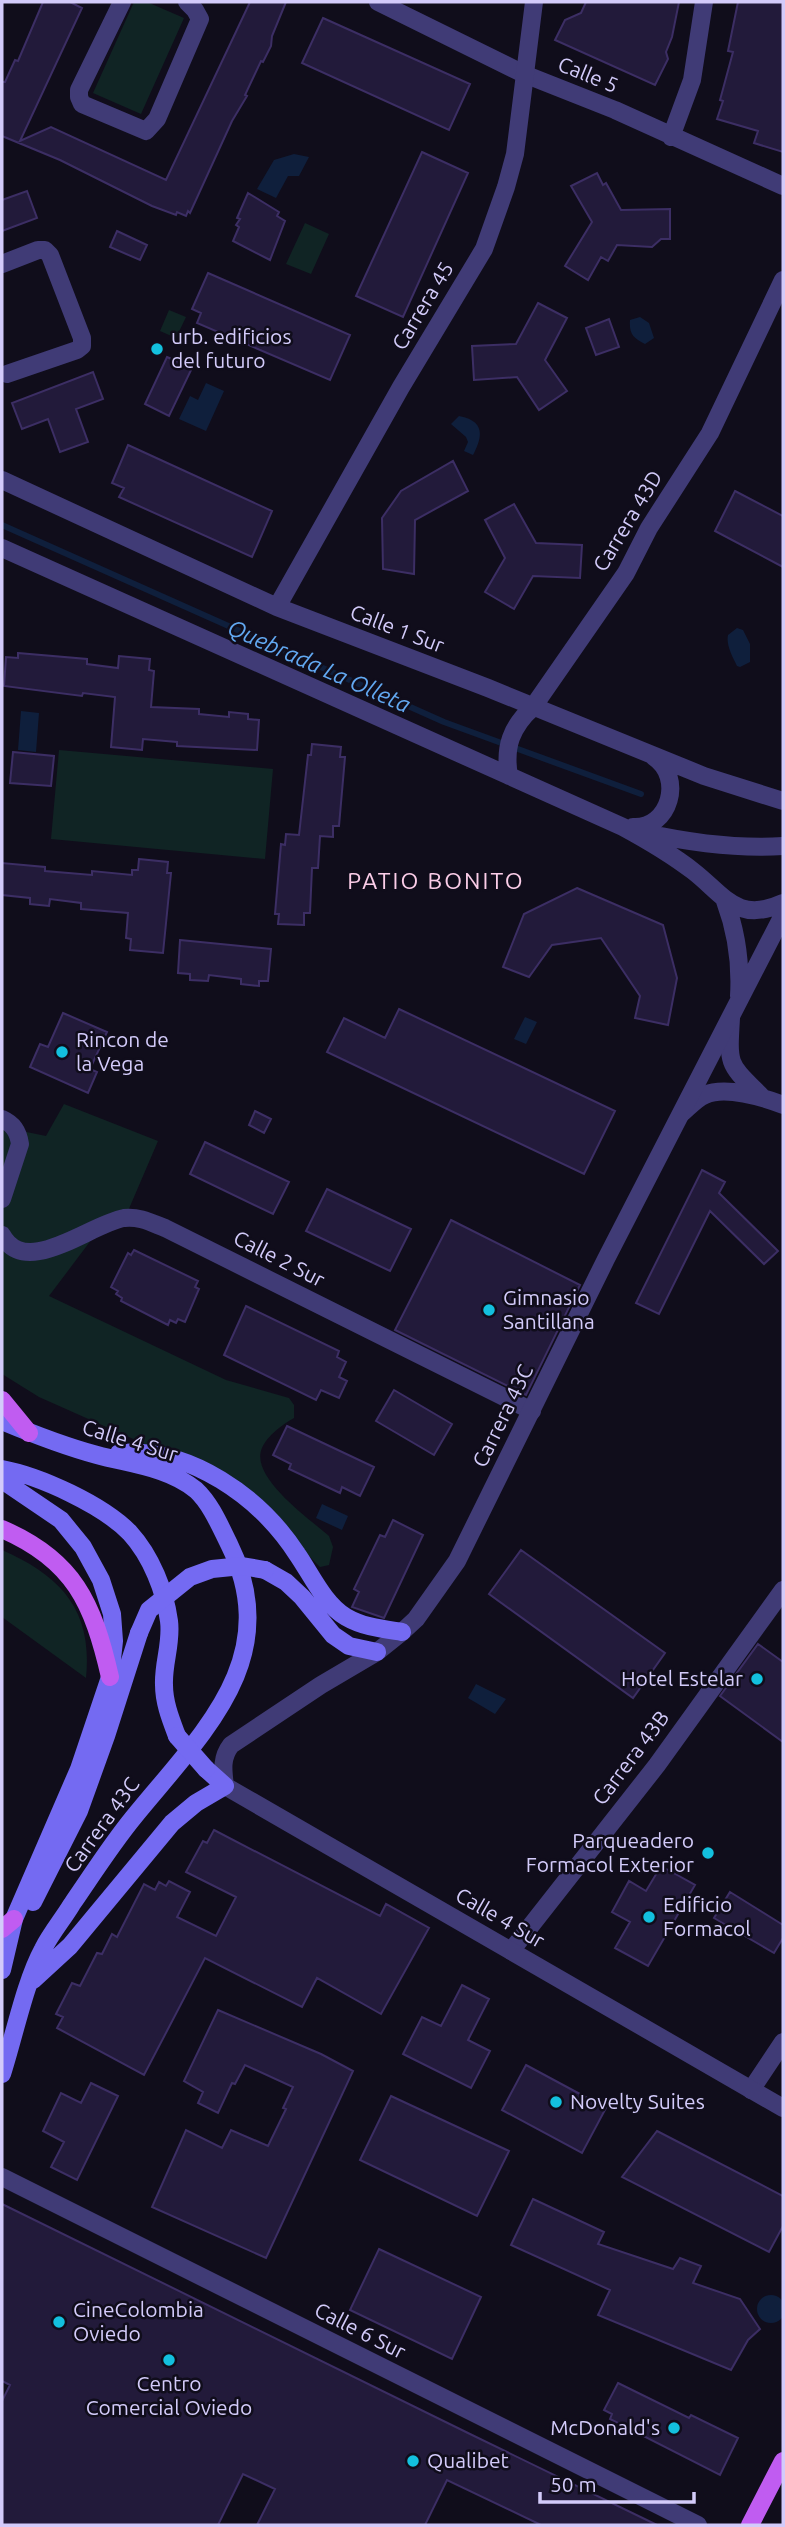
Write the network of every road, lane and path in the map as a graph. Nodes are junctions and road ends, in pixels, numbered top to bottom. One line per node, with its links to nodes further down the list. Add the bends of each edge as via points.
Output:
1 (122, 2): 2 (street, via 79,97 82,104 146,131 157,119 200,19)
2 (187, 2)
3 (377, 2): 6 (street, Calle 5)
4 (534, 2): 6 (street, Carrera 45)
5 (704, 2): 7 (street, via 692,80)
6 (524, 74): 7 (street, Calle 5); 14 (street, Carrera 45, via 515,154 484,249)
7 (671, 136): 8 (street, Calle 5)
8 (783, 186)
9 (2, 264): 11 (street, via 45,250 82,338 77,350)
10 (783, 280): 15 (street, Carrera 43D, via 710,433 626,573)
11 (4, 374)
12 (2, 480): 14 (street, Calle 1 Sur)
13 (2, 548): 17 (street)
14 (277, 607): 15 (street, Calle 1 Sur)
15 (533, 707): 16 (street, Calle 1 Sur); 17 (street, Carrera 43D, via 512,731 507,745)
16 (645, 752): 18 (street, Calle 1 Sur); 19 (street, via 669,775 671,792 655,821 639,828)
17 (509, 776): 19 (street)
18 (783, 802)
19 (622, 827): 20 (street, via 687,842); 21 (street, via 660,847)
20 (783, 846)
21 (725, 901): 22 (street, via 753,909); 24 (street, via 739,951)
22 (783, 903)
23 (783, 915): 24 (street, Carrera 43C)
24 (735, 1011): 25 (street, via 729,1052 732,1067); 27 (street, Carrera 43C)
25 (762, 1097): 26 (street); 27 (street, via 718,1091 703,1095)
26 (783, 1105)
27 (682, 1113): 32 (street, Carrera 43C)
28 (2, 1119): 29 (street, via 13,1126 20,1144)
29 (2, 1199)
30 (2, 1235): 32 (street, Calle 2 Sur, via 14,1248 39,1252 107,1223 139,1218)
31 (2, 1400): 34 (main road)
32 (531, 1411): 41 (street, Carrera 43C, via 457,1561)
33 (2, 1421): 34 (main road, Calle 4 Sur)
34 (29, 1433): 35 (main road, Calle 4 Sur)
35 (97, 1455): 39 (main road, Calle 4 Sur, via 152,1468 196,1490); 41 (main road, via 133,1452 157,1456 218,1477 276,1527 324,1596 344,1616)
36 (2, 1469): 44 (main road, bridge, via 26,1474 107,1514 131,1534 162,1588 169,1620 164,1684 167,1712 177,1736)
37 (2, 1480): 43 (main road, Carrera 43C, via 61,1520 83,1547 112,1614)
38 (2, 1529): 43 (main road, via 40,1549 73,1579 102,1641)
39 (223, 1532): 49 (main road, Carrera 43C, via 235,1556 249,1610 240,1668 228,1696 204,1730 117,1837 43,1949)
40 (783, 1590): 47 (street, Carrera 43B, via 657,1765)
41 (402, 1632): 42 (street, Carrera 43C)
42 (377, 1651): 44 (street, Carrera 43C, via 230,1745 224,1753); 46 (main road, bridge, via 349,1646 286,1582 265,1570 242,1566 212,1569 190,1577 149,1610 79,1811)
43 (110, 1677): 45 (main road, Carrera 43C, via 79,1769)
44 (225, 1786): 47 (street, Calle 4 Sur); 49 (main road, via 172,1823 70,1946)
45 (8, 1924): 46 (main road, Carrera 43C)
46 (9, 1949): 48 (main road, Carrera 43C)
47 (511, 1951): 52 (street, Calle 4 Sur)
48 (2, 1970)
49 (30, 1983): 51 (main road, Carrera 43C)
50 (783, 2042): 52 (street)
51 (2, 2074)
52 (751, 2090): 53 (street, Calle 4 Sur)
53 (783, 2108)
54 (2, 2177): 56 (street, Calle 6 Sur)
55 (783, 2461): 57 (main road)
56 (698, 2525)
57 (750, 2525)

